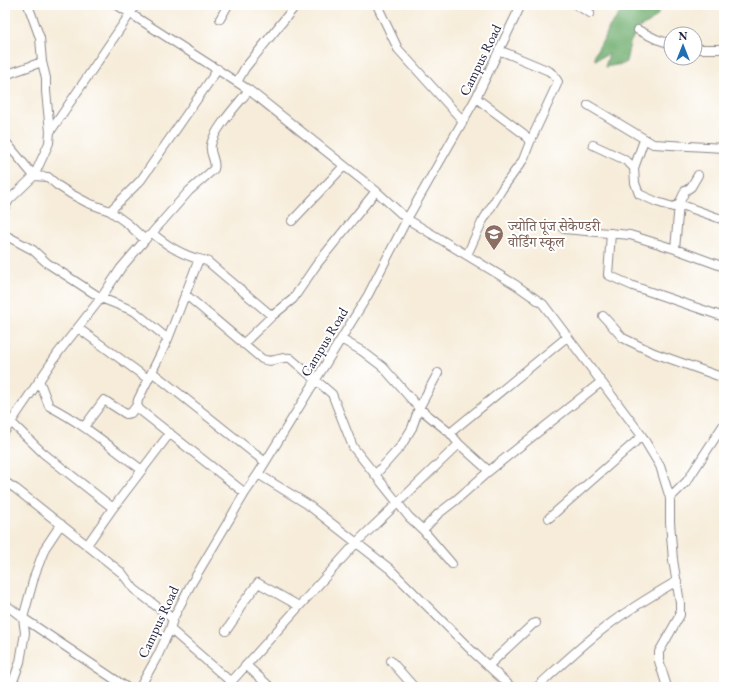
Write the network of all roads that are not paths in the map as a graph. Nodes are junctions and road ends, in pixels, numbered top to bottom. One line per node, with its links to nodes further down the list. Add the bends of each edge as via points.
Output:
1 (28, 5): 17 (street, via 40,38)
2 (117, 5): 10 (street)
3 (136, 5): 10 (street)
4 (228, 5): 11 (street)
5 (296, 5): 20 (street, via 245,68)
6 (377, 5): 24 (street, via 398,49)
7 (521, 5): 16 (street, Campus Road)
8 (576, 5): 9 (street)
9 (590, 13)
10 (131, 14): 18 (street); 25 (street)
11 (220, 19)
12 (638, 30): 13 (street)
13 (663, 41)
14 (703, 49): 15 (street)
15 (724, 49)
16 (499, 50): 22 (street, Campus Road); 28 (street, via 549,71 558,82)
17 (42, 62): 19 (street); 25 (street, via 46,78)
18 (218, 69): 20 (street); 38 (street, via 141,180)
19 (5, 75)
20 (237, 82): 21 (street)
21 (249, 90): 31 (street); 43 (street, via 215,134 211,144 214,169 189,191)
22 (476, 98): 24 (street, Campus Road); 28 (street, via 524,134)
23 (588, 105): 26 (street)
24 (463, 121): 39 (street, Campus Road)
25 (50, 132): 34 (street, via 49,144)
26 (644, 140): 30 (street, via 653,144); 32 (street)
27 (5, 141): 34 (street)
28 (530, 142): 48 (street, via 523,160 482,222)
29 (593, 146): 32 (street, via 621,158)
30 (724, 148)
31 (344, 166): 35 (street); 41 (street)
32 (634, 168): 36 (street, via 639,194 673,207)
33 (698, 175): 36 (street, via 691,187 684,191)
34 (34, 176): 37 (street); 38 (street, via 48,177 71,194)
35 (376, 191): 39 (street); 53 (street, via 317,264 293,299)
36 (679, 204): 40 (street); 47 (street)
37 (5, 207)
38 (110, 211): 46 (street)
39 (407, 219): 48 (street); 59 (street, Campus Road, via 368,295)
40 (724, 220)
41 (292, 221)
42 (564, 229): 44 (street)
43 (152, 233): 46 (street); 49 (street, via 173,248)
44 (611, 233): 47 (street, via 630,235); 55 (street, via 608,275)
45 (5, 235): 52 (street, via 33,250 47,263)
46 (145, 240): 52 (street, via 121,268)
47 (675, 249): 50 (street)
48 (467, 255): 57 (street, via 543,304)
49 (199, 259): 51 (street); 53 (street, via 207,261)
50 (724, 267)
51 (185, 294): 58 (street); 60 (street)
52 (101, 298): 56 (street); 58 (street, via 134,311)
53 (272, 316): 60 (street)
54 (603, 316): 63 (street, via 623,338 654,353)
55 (724, 317)
56 (78, 328): 62 (street); 64 (street)
57 (567, 337): 66 (street); 74 (street)
58 (168, 339): 62 (street)
59 (340, 339): 65 (street, Campus Road); 68 (street, via 383,367)
60 (243, 344): 65 (street, via 267,361 290,358)
61 (438, 373): 68 (street)
62 (150, 375): 67 (street); 79 (street)
63 (724, 378)
64 (39, 380): 69 (street); 71 (street, via 49,406)
65 (316, 380): 79 (street, Campus Road); 83 (street, via 332,394 353,447)
66 (601, 382): 75 (street); 81 (street)
67 (137, 405): 71 (street, via 131,413 126,414 104,400); 73 (street)
68 (419, 408): 74 (street); 83 (street, via 412,428 401,446)
69 (11, 422): 72 (street); 88 (street, via 43,453)
70 (724, 424): 76 (street)
71 (84, 427): 80 (street)
72 (5, 431)
73 (170, 433): 80 (street); 85 (street)
74 (450, 433): 78 (street)
75 (642, 436): 86 (street, via 660,466); 89 (street)
76 (717, 436): 77 (street); 86 (street, via 687,481)
77 (724, 440)
78 (459, 444): 81 (street); 87 (street)
79 (265, 462): 82 (street, Campus Road)
80 (142, 470): 88 (street)
81 (489, 471): 91 (street)
82 (258, 474): 85 (street, Campus Road); 92 (street, via 307,504)
83 (376, 474): 87 (street)
84 (5, 482): 90 (street)
85 (245, 493): 99 (street, Campus Road)
86 (670, 498): 95 (street, via 673,560)
87 (398, 502): 91 (street); 92 (street)
88 (113, 508): 93 (street)
89 (549, 518)
90 (61, 524): 93 (street); 98 (street, via 45,548)
91 (423, 530): 94 (street)
92 (357, 542): 97 (street); 105 (street, via 390,569)
93 (87, 545): 99 (street, via 122,573 134,589)
94 (452, 564)
95 (677, 581): 112 (street, via 608,625); 113 (street, via 680,615 659,652 659,661)
96 (5, 604): 98 (street)
97 (299, 606): 102 (street, via 258,583); 104 (street)
98 (23, 618): 106 (street, via 25,633 20,662); 107 (street)
99 (173, 619): 101 (street, Campus Road)
100 (536, 623): 105 (street)
101 (170, 629): 104 (street, via 231,682); 108 (street, Campus Road)
102 (226, 631)
103 (391, 661): 110 (street)
104 (246, 665): 109 (street)
105 (488, 666): 111 (street)
106 (11, 687)
107 (126, 687)
108 (140, 687)
109 (270, 687)
110 (414, 687)
111 (511, 687)
112 (537, 687)
113 (667, 687)

